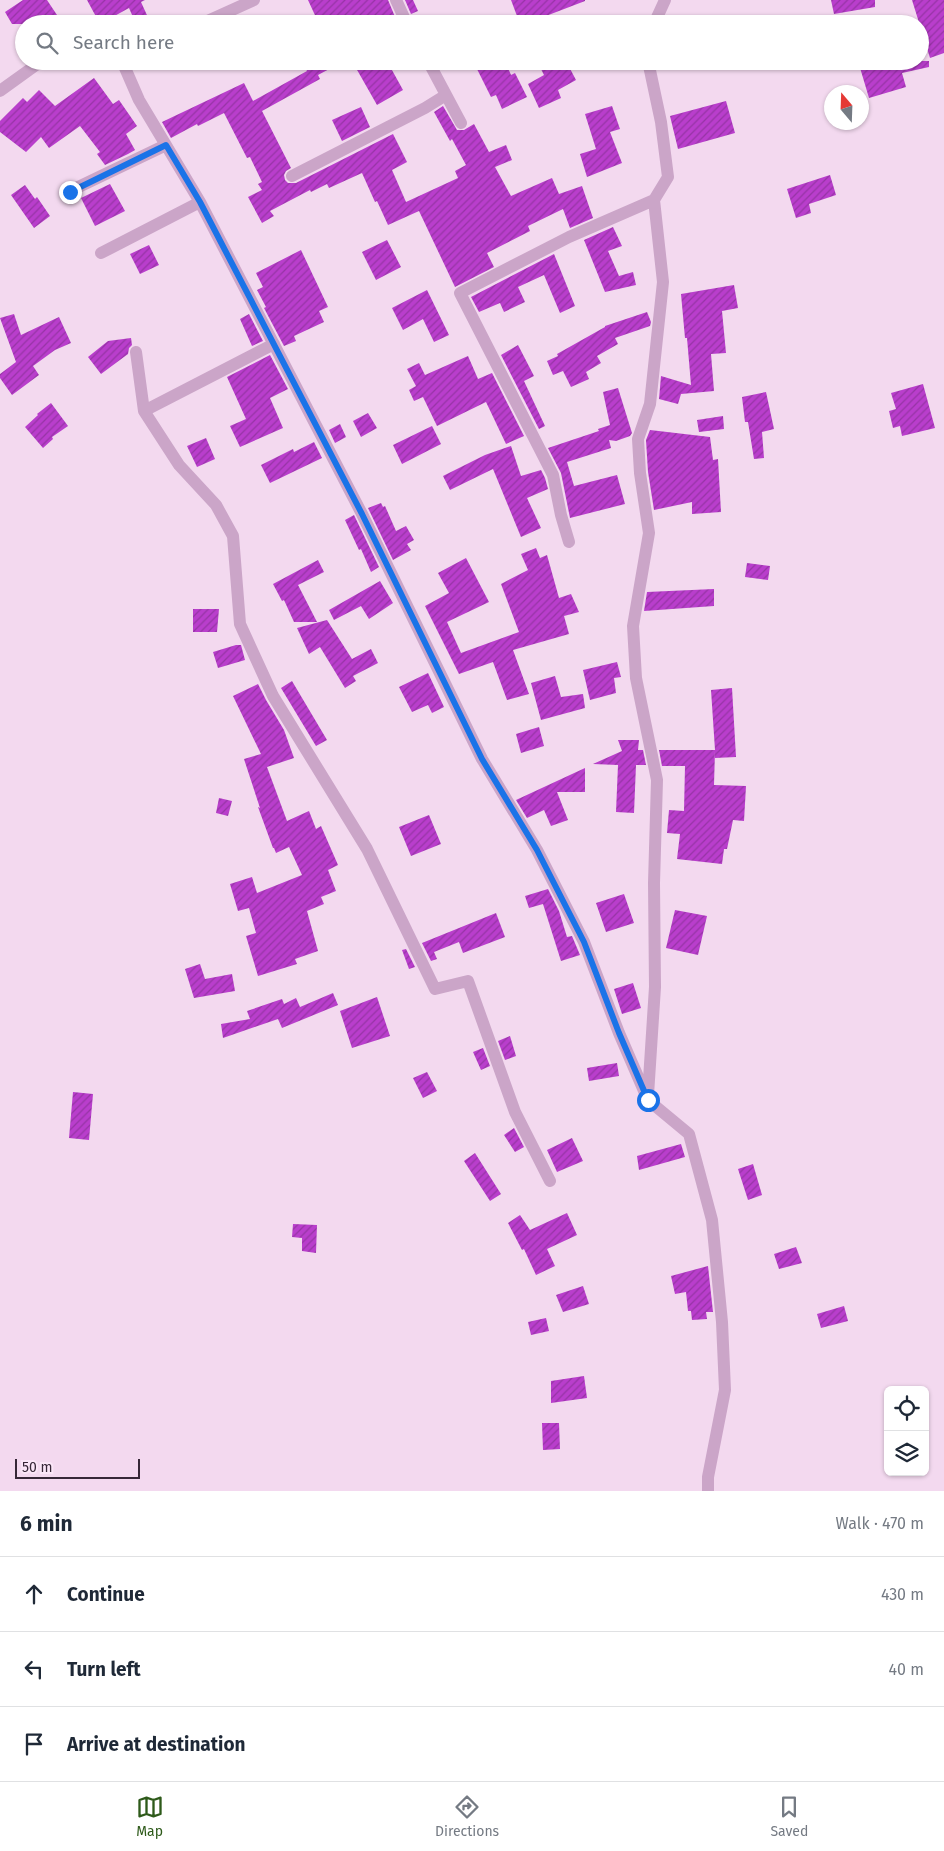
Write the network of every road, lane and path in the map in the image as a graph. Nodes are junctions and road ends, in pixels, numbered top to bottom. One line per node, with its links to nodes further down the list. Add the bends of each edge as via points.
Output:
1 (254, 0): 4 (street)
2 (396, 0): 5 (street)
3 (665, 0): 6 (street)
4 (221, 15)
5 (404, 15)
6 (658, 15)
7 (29, 70): 11 (street)
8 (126, 70): 14 (street, via 139,100)
9 (433, 70): 12 (street)
10 (650, 70): 17 (street, via 662,122 668,177)
11 (0, 91)
12 (446, 95): 13 (street); 15 (street)
13 (461, 123)
14 (166, 145): 16 (street); 18 (street)
15 (292, 176)
16 (70, 192)
17 (654, 200): 23 (street, via 569,237 460,293 553,475); 24 (street, via 663,282 650,404 638,439 649,533 633,626 636,678 656,780 655,988)
18 (200, 202): 19 (street); 20 (street)
19 (101, 253)
20 (274, 344): 22 (street); 24 (street, via 482,759 537,850 584,942)
21 (136, 352): 22 (street)
22 (144, 411): 25 (street, via 180,465 216,505 233,536 240,624 273,696 367,849 435,990 468,980 515,1112)
23 (568, 542)
24 (648, 1100): 26 (street, via 689,1134 712,1220 725,1390)
25 (550, 1181)
26 (708, 1491)

